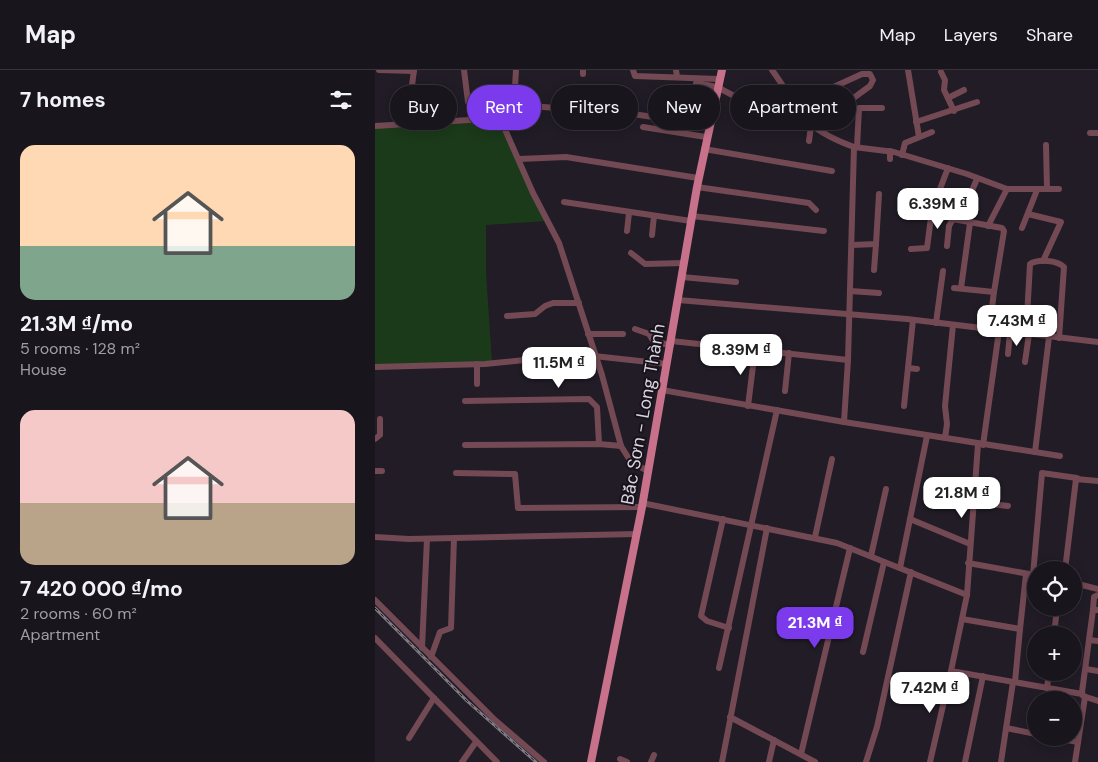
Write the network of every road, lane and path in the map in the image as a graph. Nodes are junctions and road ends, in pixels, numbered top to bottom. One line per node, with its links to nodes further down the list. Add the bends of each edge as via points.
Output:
1 (379, 70): 8 (street)
2 (464, 70): 21 (street)
3 (516, 70): 14 (street)
4 (633, 70): 10 (street, via 635,76)
5 (722, 70): 12 (main road, Bắc Sơn - Long Thành)
6 (772, 70): 15 (street)
7 (907, 70): 25 (street)
8 (414, 71): 13 (street)
9 (941, 72): 20 (street)
10 (676, 74): 12 (street)
11 (696, 83): 12 (street)
12 (717, 83): 18 (street)
13 (412, 85)
14 (516, 85)
15 (781, 85)
16 (838, 85): 19 (street, via 862,74 870,74 873,80 870,86)
17 (964, 90): 20 (street)
18 (730, 92)
19 (856, 96)
20 (948, 98): 24 (street)
21 (467, 102)
22 (977, 102): 24 (street)
23 (881, 108): 40 (street, via 859,108)
24 (954, 111): 25 (street)
25 (916, 122): 37 (street)
26 (390, 125): 27 (street)
27 (375, 126)
28 (643, 127): 36 (street)
29 (506, 130): 44 (street)
30 (708, 130): 36 (main road, Bắc Sơn - Long Thành)
31 (810, 130): 38 (street)
32 (818, 130): 40 (street)
33 (931, 132): 37 (street)
34 (1098, 133): 35 (street)
35 (1090, 134)
36 (706, 137): 41 (main road, Bắc Sơn - Long Thành)
37 (919, 137): 43 (street, via 905,143)
38 (809, 141)
39 (1045, 145): 51 (street)
40 (856, 147): 42 (street); 69 (street)
41 (704, 149): 47 (street); 49 (main road, Bắc Sơn - Long Thành)
42 (890, 151): 43 (street); 45 (street)
43 (902, 155): 46 (street)
44 (519, 159): 49 (street, via 565,157); 86 (street, via 559,243)
45 (890, 159)
46 (948, 168): 48 (street); 57 (street)
47 (832, 170)
48 (977, 179): 50 (street); 62 (street)
49 (697, 182): 56 (street, via 809,203); 61 (main road, Bắc Sơn - Long Thành)
50 (1007, 189): 53 (street); 64 (street)
51 (1047, 189): 52 (street); 53 (street)
52 (1059, 189)
53 (1037, 190): 59 (street)
54 (879, 194): 70 (street)
55 (564, 202): 58 (street)
56 (816, 210)
57 (932, 210): 62 (street); 72 (street, via 927,248)
58 (629, 213): 60 (street); 66 (street)
59 (1028, 214): 65 (street); 74 (street, via 1061,222)
60 (653, 216): 61 (street); 68 (street)
61 (692, 218): 67 (street); 75 (main road, Bắc Sơn - Long Thành)
62 (956, 219): 63 (street); 71 (street, via 949,227)
63 (970, 223): 64 (street); 81 (street)
64 (988, 226): 83 (street, via 1004,231)
65 (1022, 228)
66 (627, 231)
67 (824, 231)
68 (652, 235)
69 (852, 244): 70 (street); 82 (street)
70 (876, 244): 76 (street)
71 (947, 246)
72 (911, 249)
73 (631, 253): 75 (street, via 645,264)
74 (1043, 261): 98 (street, via 1030,264); 100 (street, via 1064,267)
75 (684, 263): 78 (main road, Bắc Sơn - Long Thành)
76 (874, 270)
77 (943, 271): 90 (street)
78 (681, 278): 79 (street); 85 (main road, Bắc Sơn - Long Thành)
79 (735, 282)
80 (953, 288): 81 (street)
81 (961, 288): 83 (street)
82 (850, 291): 84 (street); 87 (street)
83 (994, 292): 93 (street)
84 (879, 293)
85 (678, 300): 87 (street); 102 (main road, Bắc Sơn - Long Thành)
86 (579, 303): 88 (street, via 553,303 535,314); 96 (street)
87 (849, 315): 89 (street); 107 (street)
88 (507, 316)
89 (913, 320): 90 (street); 112 (street)
90 (936, 323): 91 (street)
91 (953, 325): 93 (street); 124 (street)
92 (635, 329): 102 (street, via 649,334 654,342)
93 (989, 330): 94 (street)
94 (999, 331): 95 (street); 127 (street)
95 (1011, 332): 98 (street); 105 (street)
96 (588, 334): 97 (street); 106 (street)
97 (623, 334)
98 (1027, 334): 99 (street); 108 (street)
99 (1049, 337): 100 (street); 130 (street)
100 (1059, 338): 101 (street)
101 (1098, 342)
102 (671, 343): 103 (street); 110 (main road, Bắc Sơn - Long Thành)
103 (755, 350): 104 (street); 118 (street)
104 (789, 353): 107 (street); 116 (street)
105 (1008, 354)
106 (594, 356): 109 (street); 110 (street); 129 (street)
107 (848, 360): 122 (street, via 852,368)
108 (1025, 362)
109 (477, 364): 111 (street); 114 (street)
110 (667, 364): 115 (main road, Bắc Sơn - Long Thành)
111 (375, 367)
112 (908, 368): 113 (street); 119 (street)
113 (917, 369)
114 (477, 384)
115 (662, 390): 118 (street); 133 (main road, Bắc Sơn - Long Thành)
116 (785, 391)
117 (465, 401): 126 (street, via 589,399 597,407)
118 (748, 406): 120 (street)
119 (904, 406)
120 (777, 410): 122 (street); 143 (street)
121 (380, 419): 125 (street, via 380,435)
122 (844, 422): 123 (street)
123 (927, 436): 124 (street); 142 (street)
124 (945, 438): 127 (street)
125 (375, 439)
126 (599, 444): 128 (street); 129 (street)
127 (981, 444): 130 (street); 138 (street)
128 (465, 445)
129 (621, 446): 133 (street, via 631,462)
130 (1035, 452): 131 (street)
131 (1060, 456)
132 (832, 459): 147 (street)
133 (648, 471): 139 (main road, Bắc Sơn - Long Thành)
134 (456, 473): 139 (street, via 514,474 519,508)
135 (1077, 478): 136 (street); 153 (street, via 1042,473); 154 (street)
136 (1098, 481)
137 (886, 489): 152 (street)
138 (974, 502): 140 (street); 150 (street)
139 (642, 505): 141 (street); 145 (main road, Bắc Sơn - Long Thành)
140 (1008, 506)
141 (723, 519): 143 (street); 168 (street, via 701,617)
142 (910, 519): 150 (street); 157 (street)
143 (751, 525): 144 (street); 168 (street)
144 (767, 528): 147 (street); 188 (street)
145 (637, 534): 148 (street); 201 (main road, Bắc Sơn - Long Thành)
146 (375, 537): 149 (street)
147 (815, 537): 151 (street)
148 (455, 538): 149 (street); 175 (street, via 451,628 440,632)
149 (427, 539): 173 (street)
150 (970, 544): 156 (street)
151 (850, 548): 152 (street); 195 (street)
152 (871, 556): 155 (street)
153 (1033, 561)
154 (1066, 561)
155 (885, 562): 157 (street); 174 (street)
156 (968, 563): 159 (street); 162 (street)
157 (900, 568): 158 (street)
158 (911, 572): 162 (street); 206 (street, via 881,711)
159 (1027, 574)
160 (1082, 585): 161 (street)
161 (1098, 590): 163 (street)
162 (967, 595): 167 (street)
163 (1098, 595): 166 (street, via 1095,597)
164 (1027, 598): 169 (street)
165 (375, 600): 173 (street)
166 (1095, 610): 171 (street)
167 (962, 619): 169 (street); 178 (street)
168 (729, 628): 176 (street)
169 (1020, 629): 182 (street)
170 (375, 638): 185 (street)
171 (1089, 640): 172 (street); 177 (street)
172 (1098, 641)
173 (421, 648): 175 (street)
174 (863, 652)
175 (431, 657): 200 (street, via 495,720)
176 (719, 668)
177 (1086, 669): 179 (street); 184 (street)
178 (951, 671): 180 (street); 207 (street)
179 (1098, 672)
180 (983, 676): 182 (street); 208 (street)
181 (1048, 681): 183 (street)
182 (1014, 682): 183 (street); 189 (street)
183 (1047, 688): 184 (street)
184 (1083, 696): 186 (street); 187 (street)
185 (434, 698): 191 (street); 193 (street)
186 (1098, 701)
187 (1082, 705)
188 (730, 717): 192 (street); 203 (street)
189 (1006, 728): 190 (street); 209 (street)
190 (1027, 732)
191 (409, 738)
192 (774, 740): 195 (street); 204 (street)
193 (476, 742): 198 (street); 199 (street)
194 (1077, 746): 210 (street)
195 (801, 754): 197 (street)
196 (654, 755): 202 (street)
197 (808, 760): 205 (street)
198 (462, 762)
199 (496, 762)
200 (544, 762)
201 (591, 762)
202 (651, 762)
203 (722, 762)
204 (769, 762)
205 (815, 762)
206 (866, 762)
207 (930, 762)
208 (965, 762)
209 (1001, 762)
210 (1075, 762)

